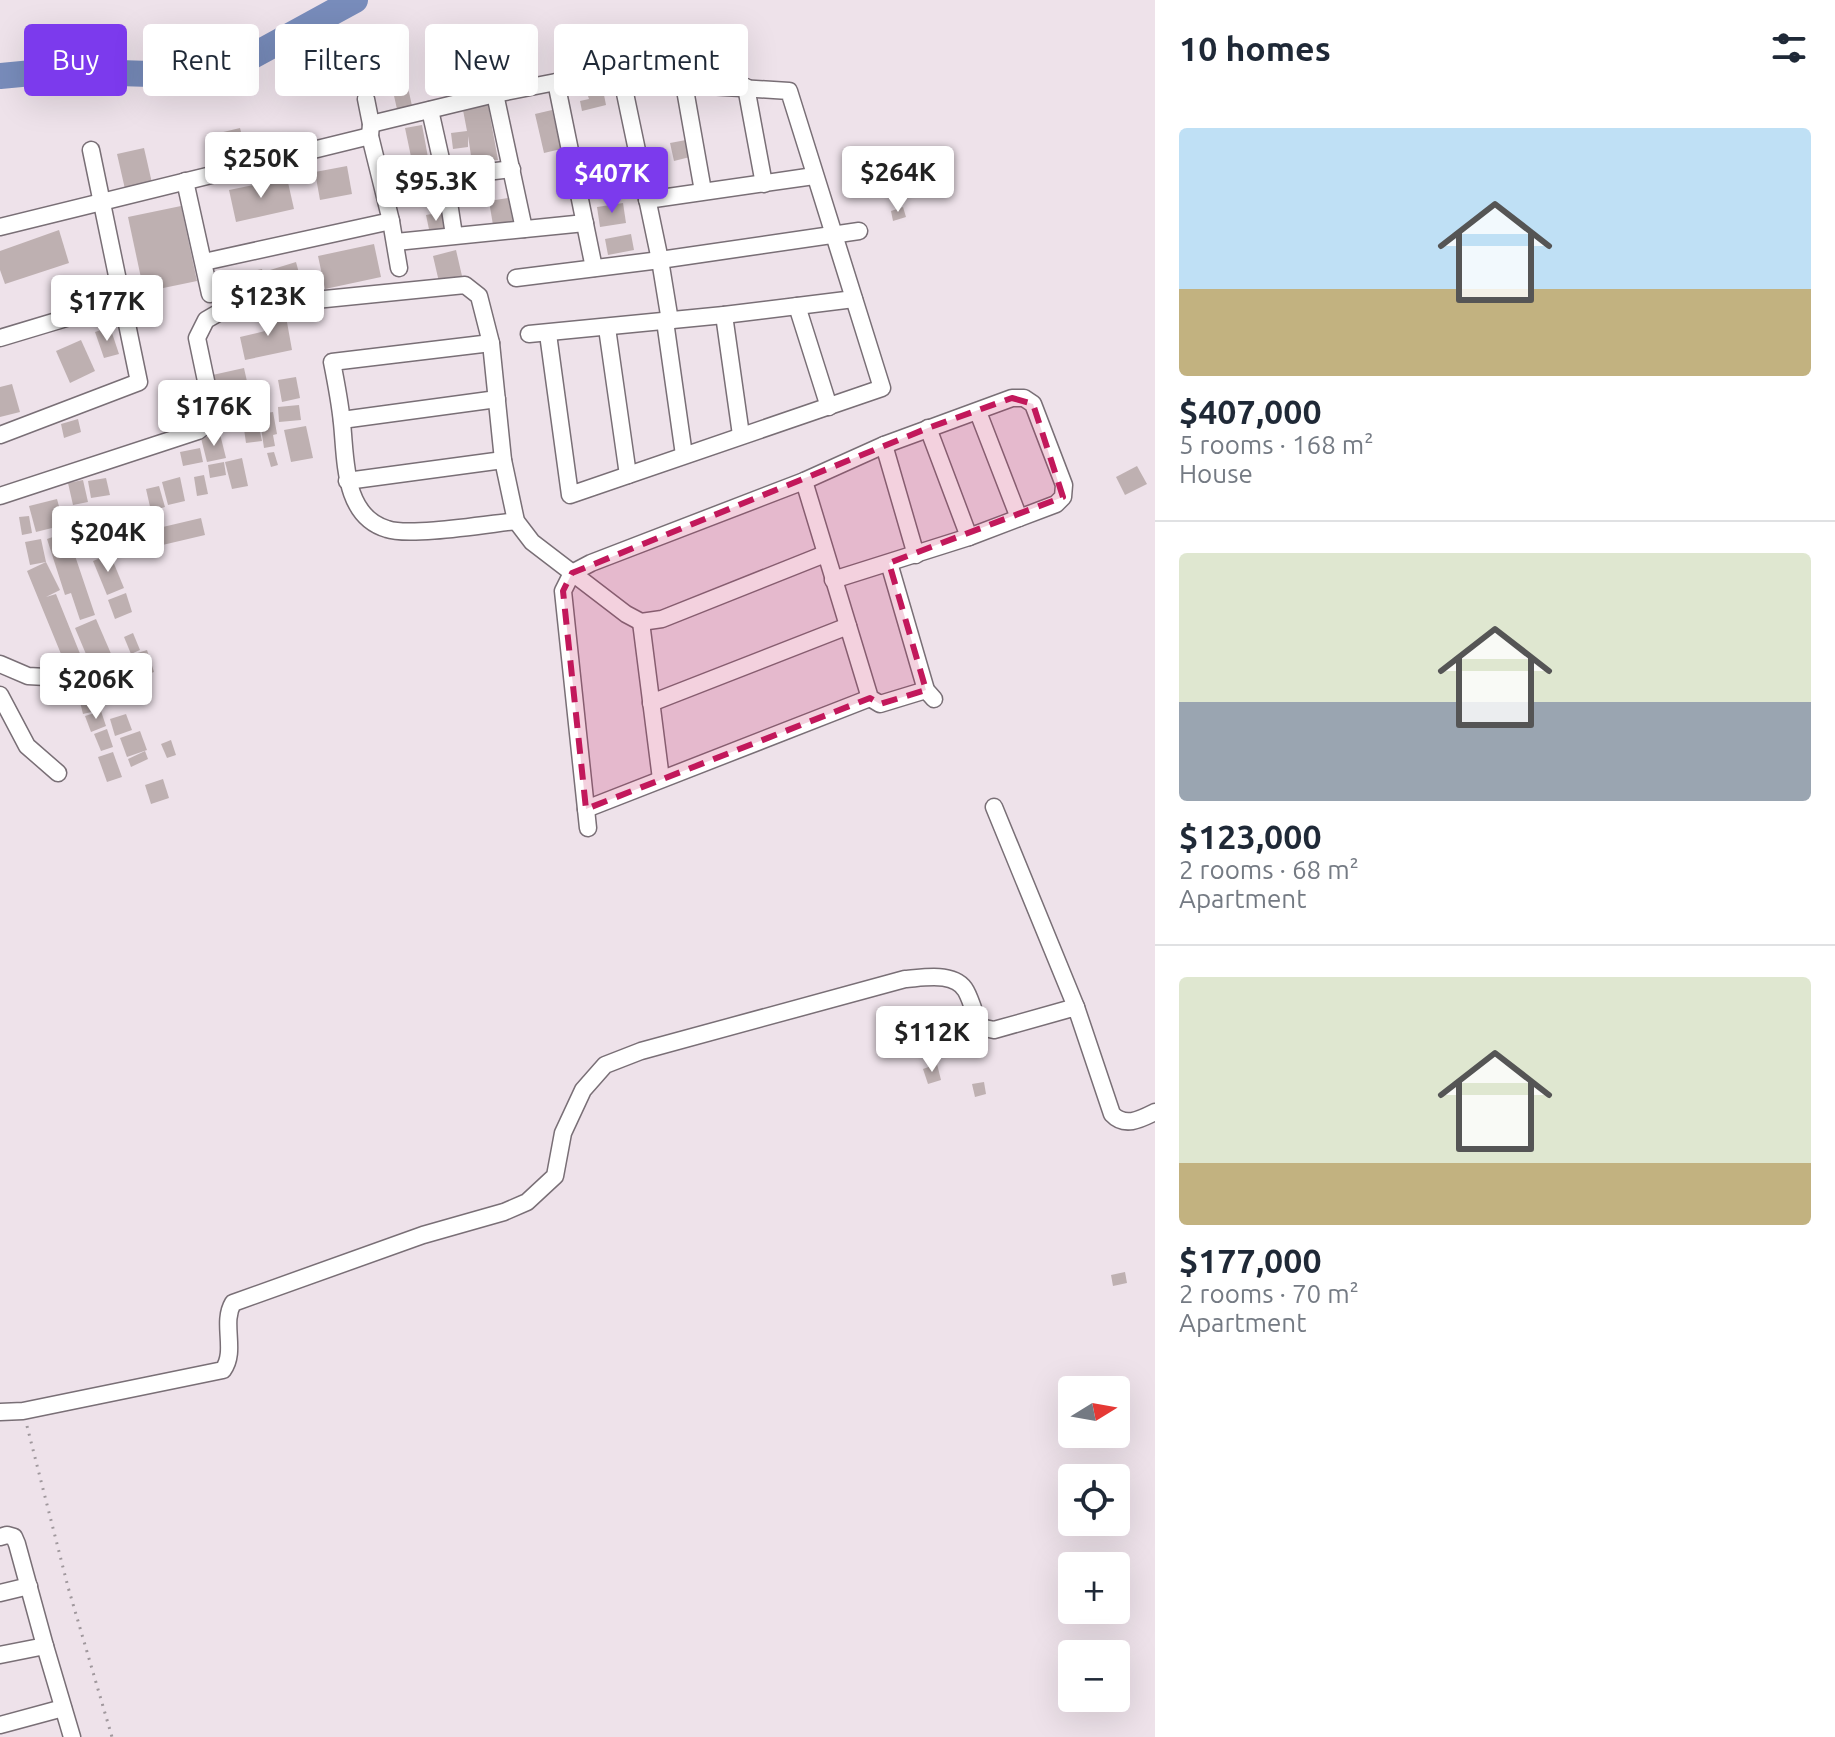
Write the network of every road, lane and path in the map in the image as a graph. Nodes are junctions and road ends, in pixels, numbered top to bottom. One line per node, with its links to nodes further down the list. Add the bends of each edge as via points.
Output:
1 (748, 87): 13 (street, via 789,91)
2 (487, 96): 9 (street)
3 (495, 96): 12 (street)
4 (559, 96): 21 (street)
5 (626, 96): 18 (street)
6 (686, 96): 17 (street)
7 (748, 96): 16 (street)
8 (366, 99): 10 (street)
9 (430, 110): 10 (street); 14 (street)
10 (370, 130): 15 (street); 20 (street)
11 (91, 150): 19 (street)
12 (512, 169): 14 (street); 23 (street)
13 (814, 176): 16 (street); 25 (street)
14 (445, 177): 26 (street)
15 (185, 181): 19 (street); 29 (street)
16 (764, 184): 17 (street)
17 (703, 191): 18 (street)
18 (647, 200): 28 (street)
19 (101, 201): 22 (street); 35 (street)
20 (391, 221): 27 (street); 29 (street)
21 (585, 223): 23 (street); 31 (street)
22 (0, 227)
23 (524, 229): 26 (street)
24 (859, 231): 25 (street)
25 (835, 234): 28 (street); 34 (street)
26 (454, 235): 27 (street)
27 (396, 242): 30 (street)
28 (660, 260): 31 (street); 38 (street)
29 (204, 262): 33 (street)
30 (399, 268)
31 (594, 268): 32 (street)
32 (516, 278)
33 (210, 294)
34 (854, 299): 36 (street); 45 (street, via 882,388)
35 (123, 301): 42 (street); 49 (street, via 139,382)
36 (797, 306): 37 (street); 45 (street)
37 (724, 315): 38 (street); 50 (street)
38 (667, 321): 39 (street); 52 (street)
39 (607, 328): 41 (street); 54 (street)
40 (529, 334): 41 (street)
41 (548, 334): 54 (street, via 570,495)
42 (0, 338)
43 (491, 343): 44 (street); 47 (street, via 332,362); 57 (street, via 479,296 465,285 225,309 206,320 197,338 214,419 198,431)
44 (497, 399): 47 (street); 53 (street)
45 (829, 407): 50 (street)
46 (978, 412): 48 (street); 58 (street); 58 (street, via 1024,398 1033,404 1055,458 1063,497)
47 (342, 420): 55 (street)
48 (928, 428): 51 (street); 60 (street)
49 (0, 435)
50 (741, 435): 52 (street)
51 (884, 445): 56 (street); 62 (street)
52 (684, 455): 54 (street)
53 (503, 460): 55 (street); 59 (street)
54 (628, 475)
55 (347, 481): 59 (street, via 364,517 387,530)
56 (804, 481): 61 (street); 64 (street)
57 (0, 496)
58 (1019, 518): 60 (street)
59 (516, 521): 64 (street, via 532,542)
60 (969, 537): 62 (street)
61 (825, 554): 65 (street); 66 (street, via 662,619)
62 (916, 555): 63 (street)
63 (889, 563): 65 (street); 71 (street, via 930,694 880,704)
64 (572, 573): 66 (street); 76 (street, via 563,591)
65 (833, 580): 67 (street)
66 (641, 622): 72 (street)
67 (848, 626): 71 (street); 72 (street)
68 (0, 664): 69 (street)
69 (46, 677)
70 (0, 695): 73 (street, via 27,746)
71 (870, 698): 74 (street)
72 (651, 703): 74 (street)
73 (58, 773)
74 (661, 779): 76 (street)
75 (994, 807): 78 (street)
76 (586, 809): 77 (street)
77 (588, 828)
78 (1076, 1007): 79 (street, via 1112,1114 1136,1121); 80 (street, via 994,1030 980,1027 957,981 905,979 641,1051 605,1065 583,1090 563,1133 555,1176 527,1202 233,1303 228,1312 229,1362 223,1370)
79 (1155, 1112)
80 (23, 1411): 81 (street); 90 (path)
81 (0, 1412)
82 (0, 1537): 83 (street, via 14,1537)
83 (29, 1586): 84 (street); 85 (street)
84 (0, 1593)
85 (45, 1646): 86 (street); 87 (street)
86 (0, 1655)
87 (63, 1708): 88 (street); 89 (street)
88 (0, 1725)
89 (72, 1737)
90 (112, 1737)

